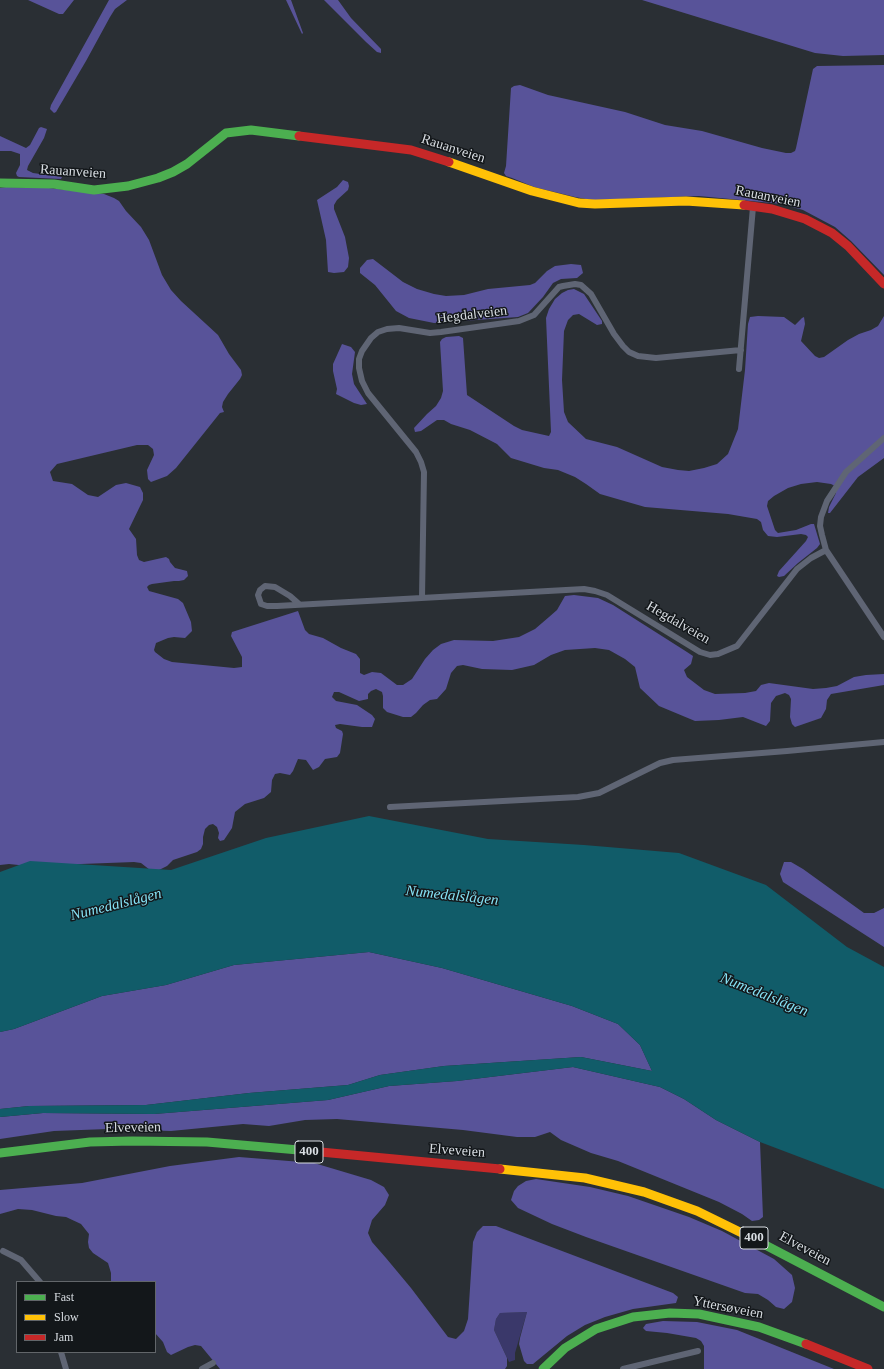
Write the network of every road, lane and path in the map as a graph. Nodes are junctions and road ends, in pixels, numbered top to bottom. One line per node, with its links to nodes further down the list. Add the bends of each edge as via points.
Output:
1 (0, 183): 2 (main road, Rauanveien, via 42,183 94,190 128,186 173,172 226,133 251,130 412,150 539,193 580,203 686,201)
2 (752, 207): 3 (main road, Rauanveien, via 791,214 821,227 848,246); 4 (street)
3 (884, 284)
4 (741, 350): 5 (street); 8 (street, Hegdalveien, via 656,358 638,356 623,346 591,294 581,285 575,284 559,287 534,315 519,321 445,332 399,328 378,332 362,351 359,368 368,392 416,452 424,472)
5 (739, 369)
6 (884, 438): 7 (street, via 846,472 827,502 820,526)
7 (826, 550): 8 (street, Hegdalveien, via 797,569 737,646 710,655 677,639 607,595 595,591 577,589); 10 (street)
8 (422, 598): 9 (street, Hegdalveien)
9 (299, 604): 9 (street, Hegdalveien, via 275,587 265,586 258,595 261,604 267,606)
10 (884, 637)
11 (884, 742): 12 (street, via 673,760 660,763 599,792 578,798)
12 (390, 807)
13 (0, 1152): 16 (main road, Elveveien / 400, via 90,1142 194,1142 585,1178 644,1192 704,1214 770,1246)
14 (4, 1250): 15 (street, via 21,1260)
15 (39, 1281)
16 (884, 1308)
17 (698, 1351): 23 (street)
18 (61, 1353): 20 (street)
19 (213, 1363): 21 (street)
20 (66, 1369)
21 (202, 1369)
22 (543, 1369): 24 (main road, Yttersøveien, via 565,1348 596,1329 633,1316 670,1313 699,1314 759,1327)
23 (623, 1369)
24 (868, 1369)

